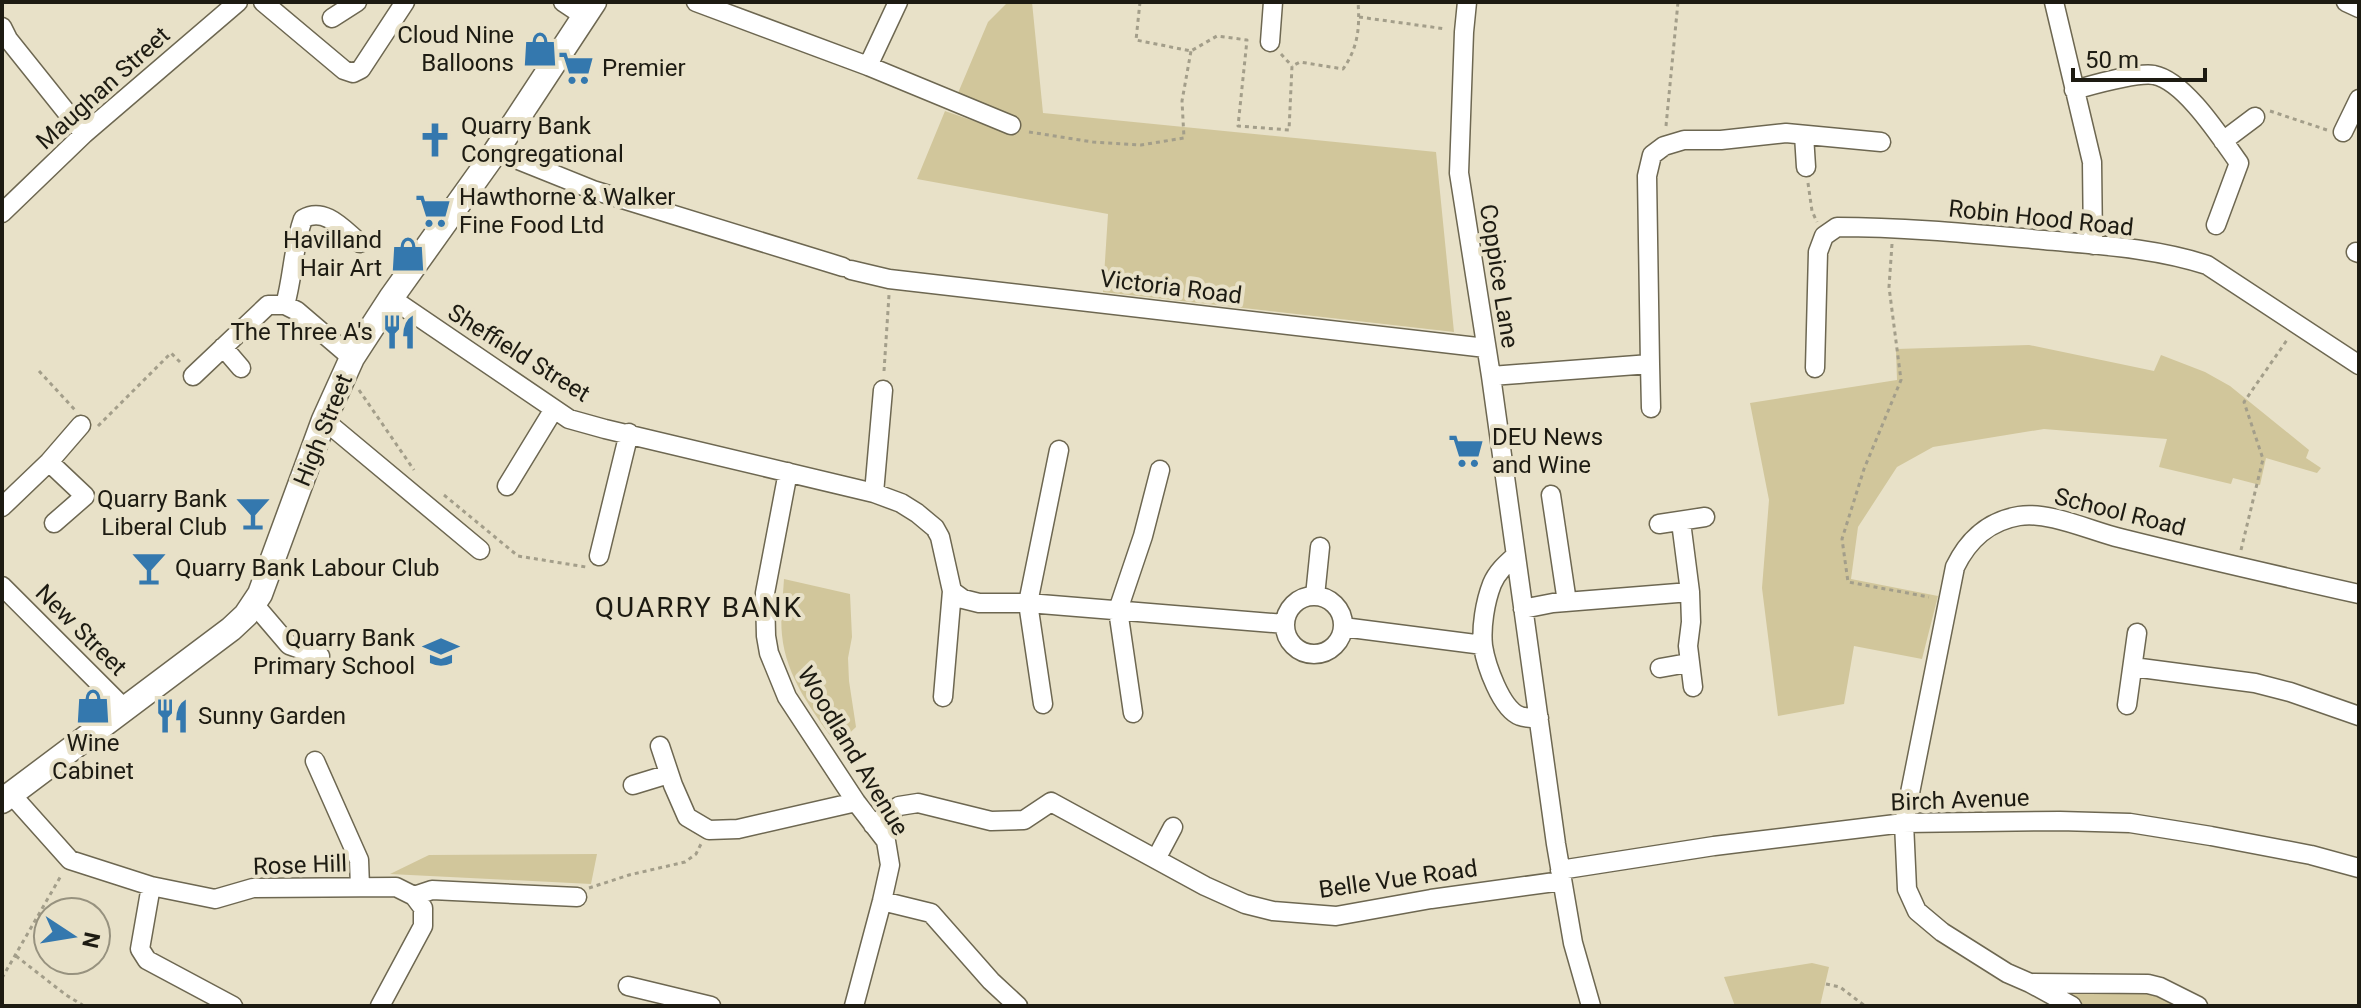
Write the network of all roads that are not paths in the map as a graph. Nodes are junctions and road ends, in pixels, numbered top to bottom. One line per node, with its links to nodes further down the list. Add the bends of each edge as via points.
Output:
1 (238, 2): 23 (street, Maughan Street)
2 (263, 2): 11 (street, via 353,73 361,69)
3 (357, 2): 14 (street)
4 (563, 2): 13 (street)
5 (696, 2): 17 (street)
6 (898, 2): 17 (street)
7 (1273, 2): 16 (street)
8 (1467, 2): 36 (street, Coppice Lane, via 1459,173)
9 (2054, 2): 18 (street)
10 (2346, 2): 12 (street)
11 (396, 6)
12 (2359, 8)
13 (589, 9): 27 (main road, High Street)
14 (332, 18)
15 (2, 27): 23 (street)
16 (1270, 42)
17 (868, 66): 21 (street)
18 (2074, 90): 25 (street, via 2154,75 2185,92); 32 (street, via 2092,162)
19 (2359, 99): 22 (street)
20 (2255, 117): 25 (street)
21 (1011, 125)
22 (2343, 132)
23 (84, 134): 29 (street, Maughan Street)
24 (1804, 135): 26 (street); 28 (street); 38 (street, via 1684,140 1652,155 1647,176)
25 (2223, 141): 30 (street, via 2239,163)
26 (1881, 142)
27 (496, 151): 33 (main road, High Street); 36 (street, Victoria Road, via 593,190 889,279)
28 (1806, 167)
29 (2, 213)
30 (2216, 225)
31 (360, 243): 34 (street, via 319,214 303,219)
32 (2093, 245): 39 (street, Robin Hood Road, via 2207,265); 41 (street, Robin Hood Road, via 1837,227 1824,236 1818,252)
33 (391, 298): 37 (main road, High Street); 46 (street, Sheffield Street)
34 (285, 305): 35 (street, via 268,305); 37 (street)
35 (223, 347): 40 (street); 42 (street)
36 (1486, 348): 43 (street, Coppice Lane)
37 (349, 364): 47 (main road, High Street)
38 (1650, 364): 43 (street); 45 (street)
39 (2359, 365)
40 (241, 368)
41 (1815, 368)
42 (193, 376)
43 (1491, 376): 65 (street, Coppice Lane)
44 (883, 390): 55 (street)
45 (1651, 408)
46 (554, 409): 49 (street, Sheffield Street, via 569,419); 54 (street)
47 (324, 420): 63 (street); 73 (main road, High Street)
48 (84, 423): 51 (street)
49 (629, 433): 53 (street, Sheffield Street); 64 (street)
50 (1059, 450): 72 (street)
51 (49, 462): 57 (street); 60 (street, via 85,496)
52 (1160, 470): 75 (street)
53 (788, 472): 55 (street, Sheffield Street); 97 (street, Woodland Avenue, via 765,593 769,653 787,697)
54 (507, 486)
55 (874, 493): 67 (street, Sheffield Street, via 901,503 935,528)
56 (1551, 495): 71 (street)
57 (2, 507)
58 (1705, 517): 59 (street)
59 (1681, 522): 61 (street); 68 (street)
60 (54, 523)
61 (1659, 524)
62 (1320, 547): 70 (street)
63 (480, 550)
64 (599, 556)
65 (1515, 556): 74 (street, Coppice Lane); 79 (street, via 1493,582)
66 (3, 590): 88 (street, New Street)
67 (952, 591): 72 (street, via 979,603); 85 (street, Sheffield Street)
68 (1690, 592): 71 (street); 81 (street)
69 (2359, 594): 98 (street, School Road, via 2048,518 2022,516 1986,528 1967,545 1955,567)
70 (1315, 596): 76 (street, via 1294,603); 77 (street, via 1336,606)
71 (1567, 602): 74 (street)
72 (1028, 603): 75 (street); 86 (street)
73 (254, 604): 80 (street, via 289,645); 88 (main road, High Street, via 231,629)
74 (1523, 609): 91 (street, Coppice Lane)
75 (1118, 610): 76 (street); 89 (street)
76 (1285, 624): 77 (street, via 1294,647 1319,654 1339,640)
77 (1343, 627): 79 (street)
78 (2137, 633): 82 (street)
79 (1483, 645): 91 (street, via 1491,676 1512,711)
80 (320, 656)
81 (1688, 663): 83 (street); 84 (street)
82 (2133, 667): 87 (street); 90 (street, via 2255,683)
83 (1660, 668)
84 (1693, 687)
85 (943, 697)
86 (1043, 704)
87 (2127, 705)
88 (125, 709): 96 (main road, High Street)
89 (1133, 713)
90 (2359, 716)
91 (1539, 718): 103 (street, Coppice Lane)
92 (660, 746): 94 (street)
93 (315, 761): 105 (street, via 359,860)
94 (669, 774): 95 (street); 97 (street, via 687,817 709,830 738,829)
95 (633, 785)
96 (6, 797): 104 (street, Rose Hill, via 70,860)
97 (856, 802): 99 (street, Woodland Avenue)
98 (1904, 823): 102 (street, Birch Avenue, via 2130,823); 103 (street, Birch Avenue, via 1714,846); 109 (street, School Road, via 1907,889 1917,911 1942,932)
99 (873, 825): 101 (street, Belle Vue Road, via 899,806 918,803 991,821 1024,820 1051,802); 108 (street, Woodland Avenue, via 886,841 890,865)
100 (1173, 827): 101 (street)
101 (1156, 859): 103 (street, Belle Vue Road, via 1245,904 1336,916)
102 (2359, 868)
103 (1561, 876): 116 (street, Coppice Lane)
104 (151, 886): 105 (street, Rose Hill, via 215,899 253,888); 111 (street, via 140,949 147,960)
105 (360, 887): 106 (street, Rose Hill, via 396,887)
106 (414, 896): 107 (street, Rose Hill, via 432,890); 112 (street, via 423,908 423,926)
107 (577, 897)
108 (882, 901): 114 (street, Woodland Avenue); 115 (street, via 931,913)
109 (2030, 983): 117 (street, School Road); 118 (street, via 2148,984)
110 (628, 986): 113 (street)
111 (233, 1006)
112 (380, 1006)
113 (711, 1006)
114 (854, 1006)
115 (1018, 1006)
116 (1591, 1006)
117 (2072, 1006)
118 (2198, 1006)

